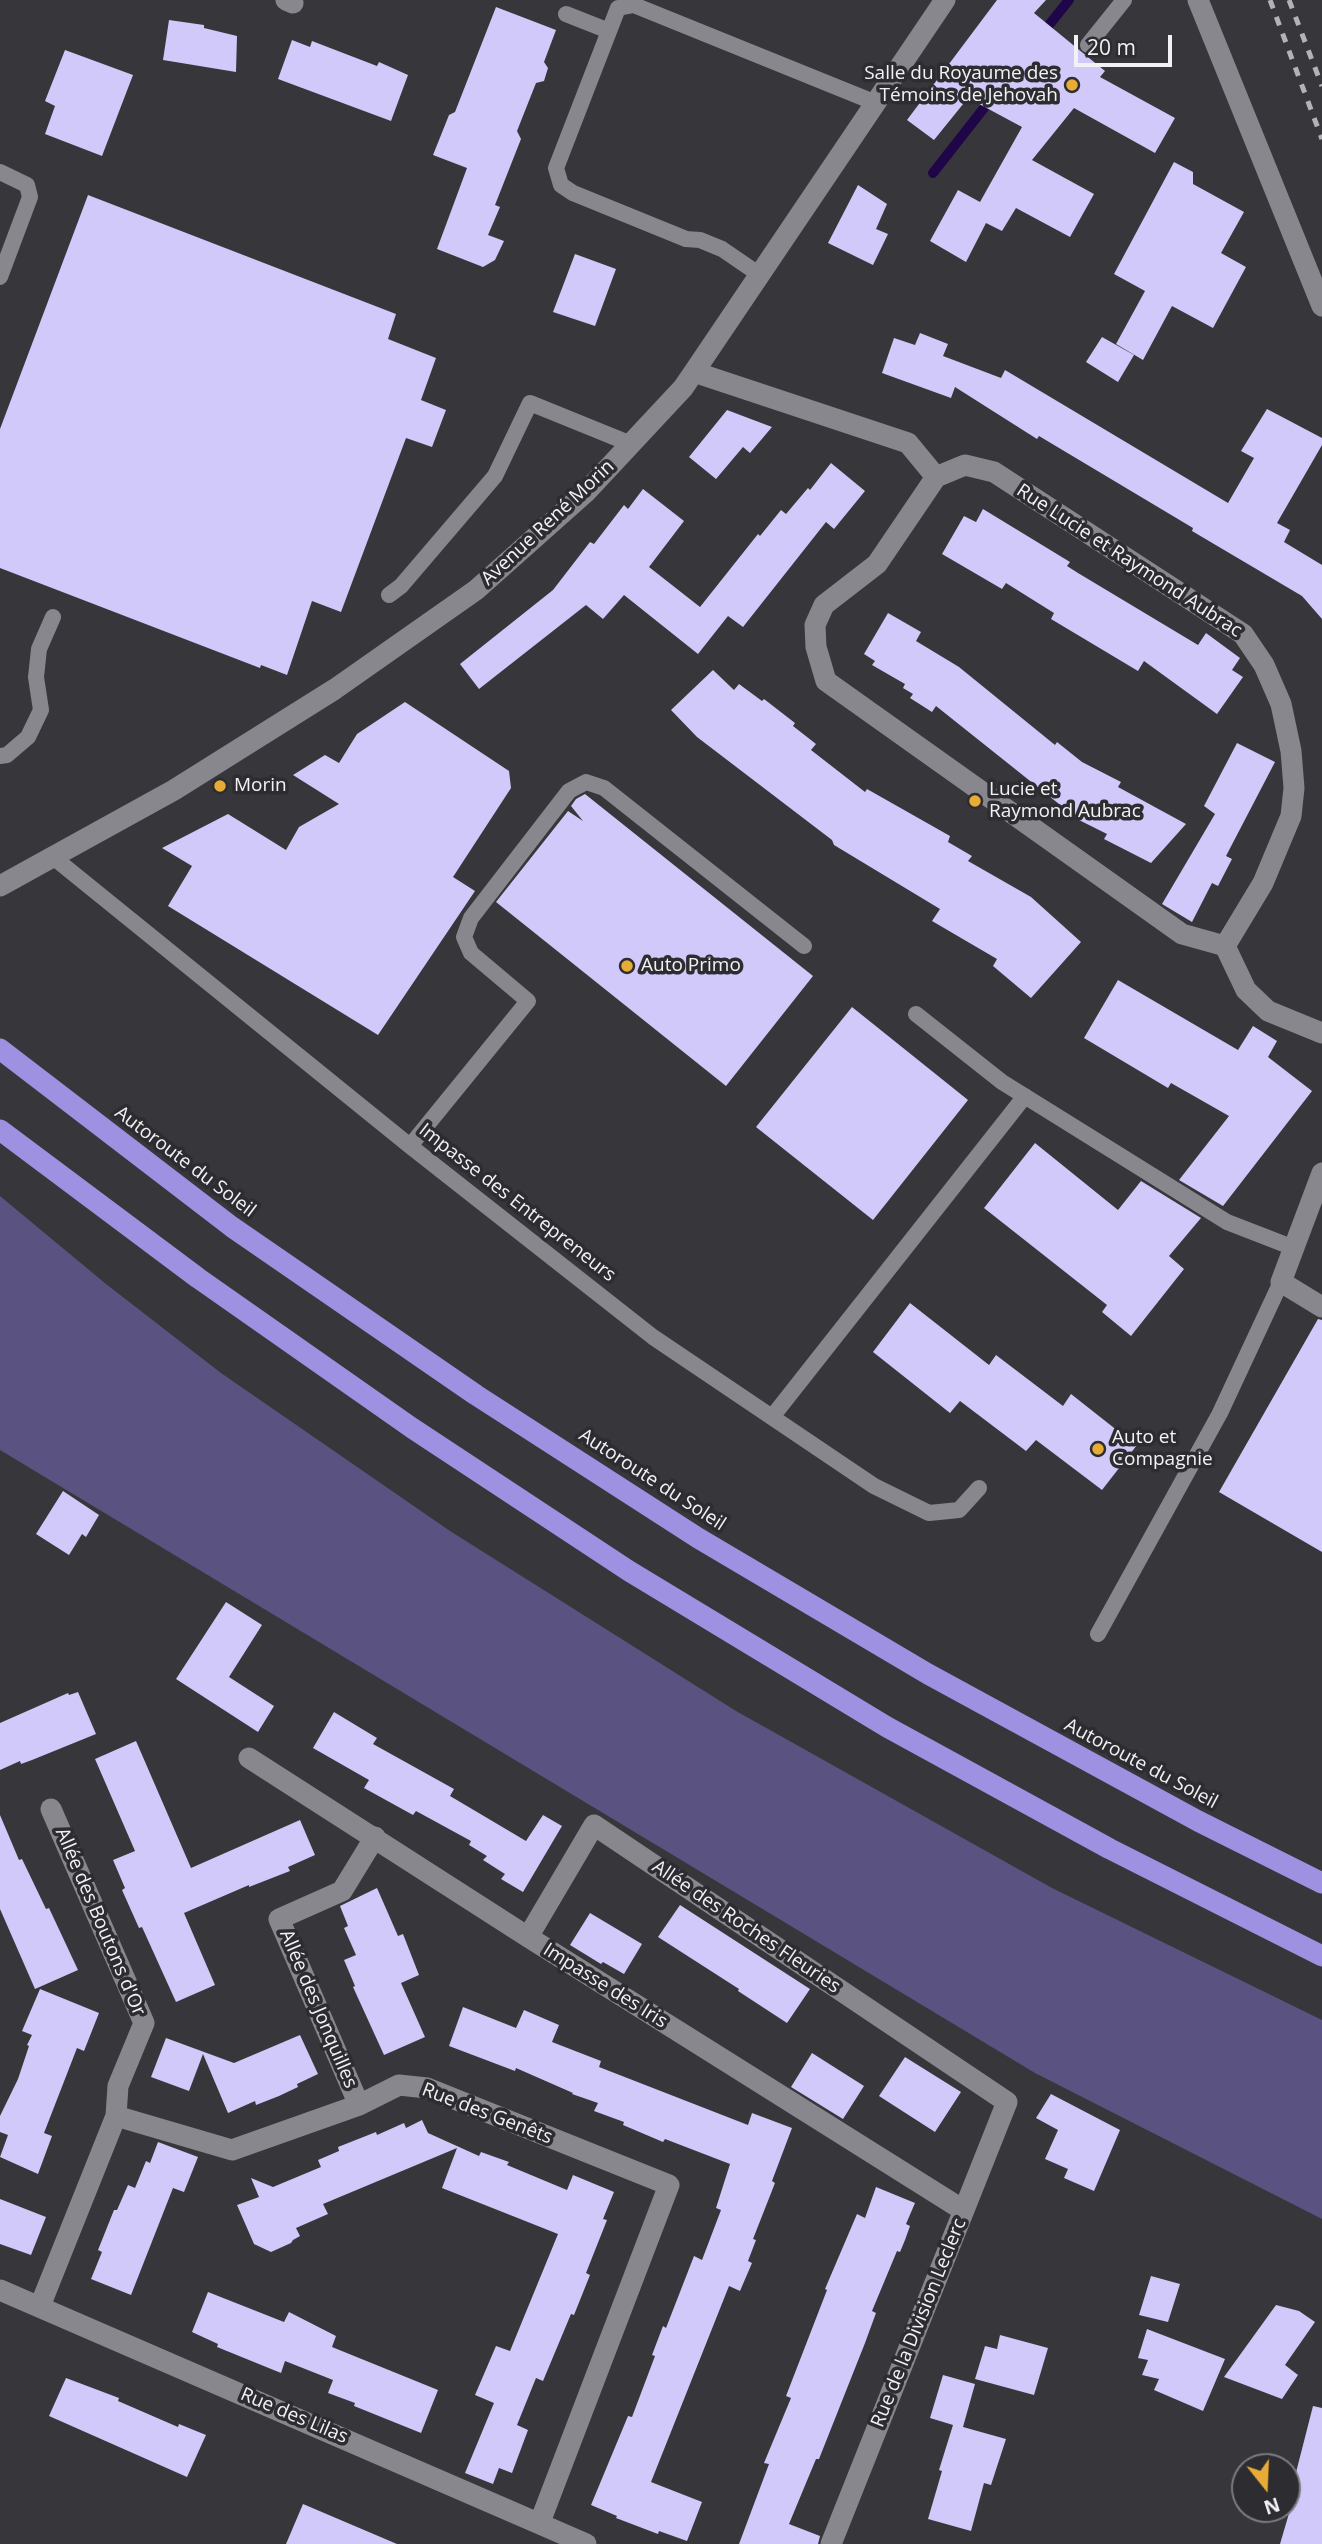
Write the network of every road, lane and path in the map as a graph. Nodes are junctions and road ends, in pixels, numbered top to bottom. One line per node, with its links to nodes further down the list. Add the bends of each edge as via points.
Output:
1 (945, 0): 7 (street, Avenue René Morin)
2 (1124, 0): 6 (lane)
3 (1198, 0): 11 (street)
4 (566, 14): 5 (lane)
5 (609, 31): 7 (lane, via 618,8 634,5); 9 (lane, via 556,168 561,185 686,239 722,249)
6 (1088, 45)
7 (876, 103): 9 (street, Avenue René Morin)
8 (0, 172): 10 (lane, via 27,185 30,197)
9 (760, 275): 12 (street, Avenue René Morin)
10 (0, 277)
11 (1322, 306)
12 (694, 372): 13 (street, Avenue René Morin); 14 (street, via 908,443)
13 (631, 444): 15 (lane, via 530,402 495,476); 18 (street, Avenue René Morin, via 585,493 476,590 335,690 174,790)
14 (936, 477): 21 (street, Rue Lucie et Raymond Aubrac, via 965,465 994,472 1243,634 1264,664 1281,704 1291,751 1292,816 1263,883); 21 (street, via 877,564 824,605 816,625 826,681 1182,934)
15 (389, 595)
16 (54, 617): 17 (lane, via 39,649 36,677 41,710 28,737)
17 (0, 756)
18 (53, 857): 19 (street, Avenue René Morin); 27 (lane, Impasse des Entrepreneurs)
19 (0, 886)
20 (804, 946): 27 (lane, via 604,788 586,782 569,790 471,918 464,937 471,953 528,1001)
21 (1225, 946): 23 (street, via 1246,990 1268,1011)
22 (916, 1014): 25 (lane)
23 (1322, 1032)
24 (0, 1049): 38 (highway, Autoroute du Soleil, via 232,1227 476,1395 698,1538 940,1681)
25 (1024, 1096): 29 (lane, via 1227,1222); 32 (lane)
26 (0, 1130): 40 (highway, via 198,1278 412,1428 628,1570 887,1727 1110,1849)
27 (410, 1146): 32 (lane, Impasse des Entrepreneurs, via 653,1337)
28 (1322, 1172): 29 (street)
29 (1294, 1248): 30 (street)
30 (1281, 1282): 31 (street); 34 (lane, via 1220,1413)
31 (1322, 1307)
32 (772, 1417): 33 (lane, Impasse des Entrepreneurs, via 874,1486 929,1513 959,1510)
33 (979, 1488)
34 (1098, 1633)
35 (249, 1758): 37 (street, Impasse des Iris)
36 (51, 1809): 43 (street, Allée des Boutons d'Or, via 144,2023 118,2086)
37 (375, 1837): 39 (street, Impasse des Iris); 42 (street, Allée des Jonquilles, via 342,1891 279,1919)
38 (1322, 1883)
39 (528, 1937): 41 (street, Allée des Roches Fleuries, via 594,1825); 44 (street, Impasse des Iris)
40 (1322, 1956)
41 (1007, 2102): 44 (street, Rue de la Division Leclerc)
42 (359, 2105): 43 (street, Rue des Genêts, via 232,2150); 47 (street, Rue des Genêts, via 399,2085 427,2088 669,2185)
43 (116, 2116): 46 (street)
44 (963, 2210): 49 (street, Rue de la Division Leclerc)
45 (0, 2290): 46 (street, Rue des Lilas)
46 (40, 2306): 47 (street, Rue des Lilas)
47 (540, 2522): 48 (street, Rue des Lilas)
48 (586, 2544)
49 (831, 2544)

